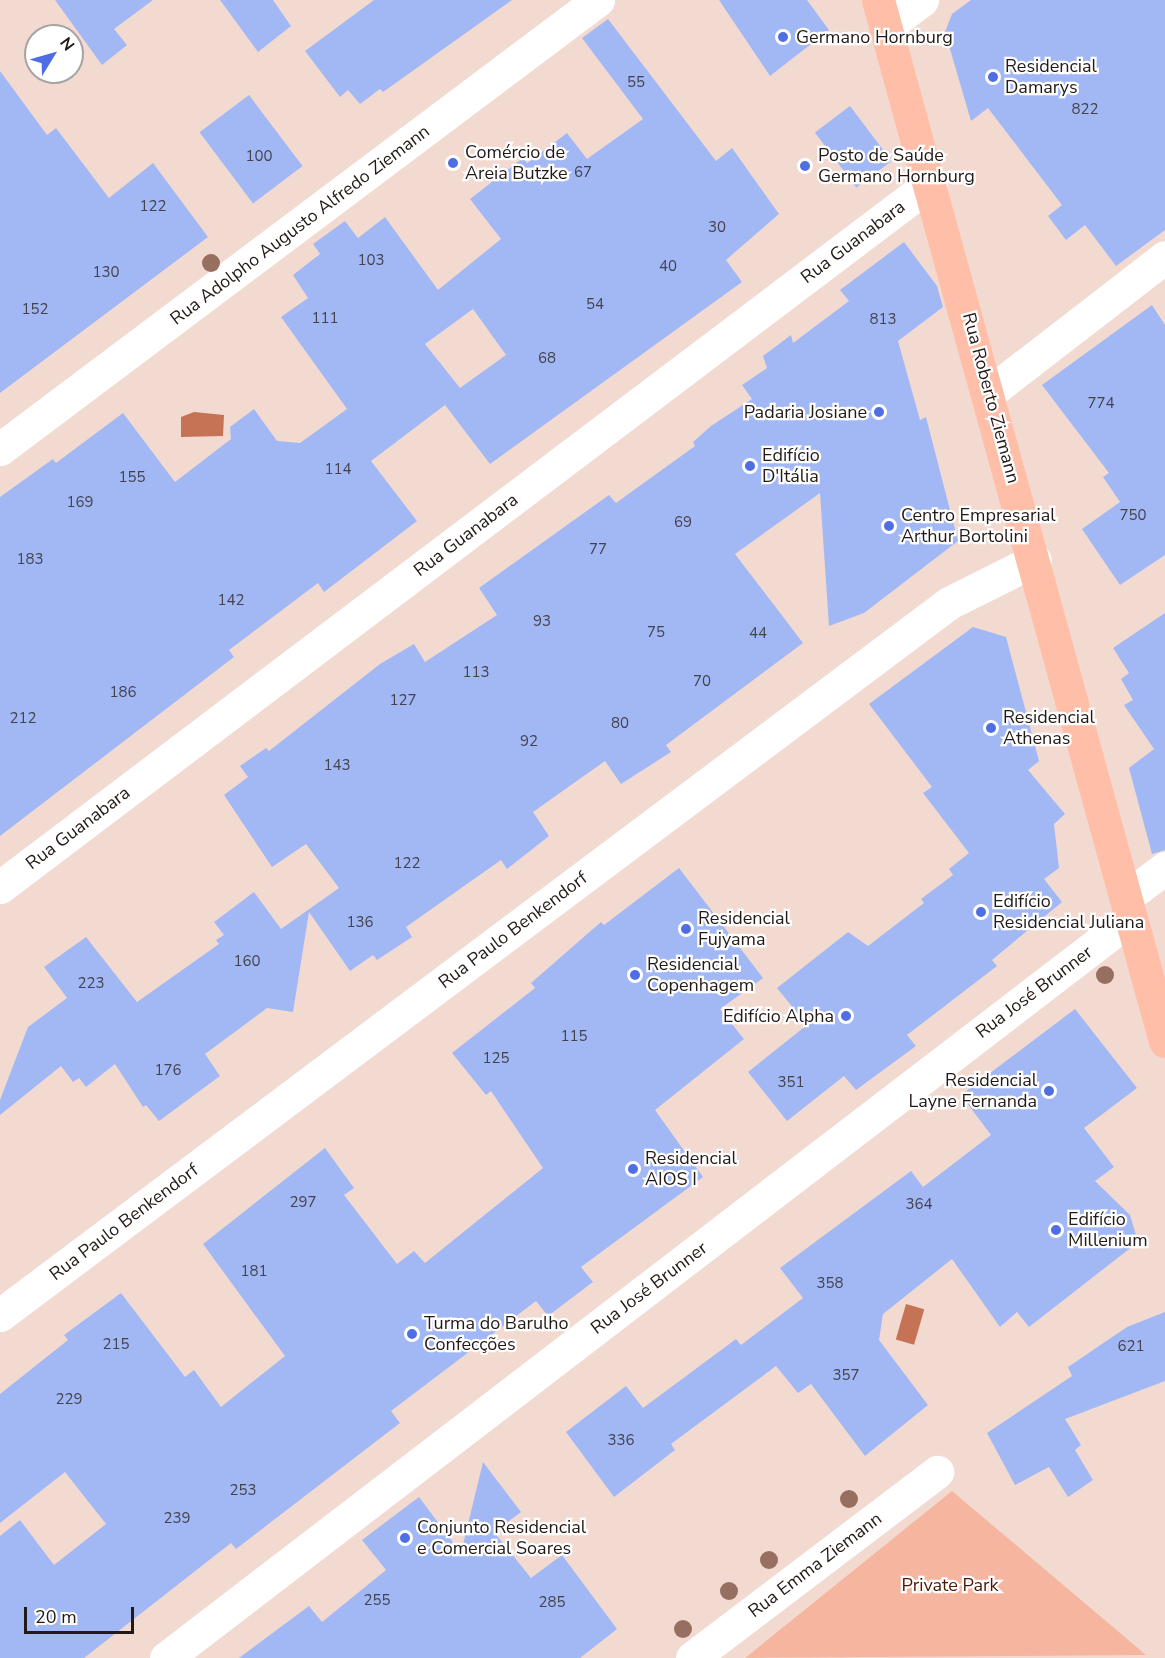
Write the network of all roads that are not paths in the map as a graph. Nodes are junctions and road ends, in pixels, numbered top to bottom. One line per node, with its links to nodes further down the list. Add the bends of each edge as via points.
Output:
1 (598, 0): 7 (street, Rua Adolpho Augusto Alfredo Ziemann)
2 (922, 0): 3 (street)
3 (882, 14): 4 (main road, Rua Roberto Ziemann)
4 (931, 183): 6 (main road, Rua Roberto Ziemann); 10 (street, Rua Guanabara)
5 (1165, 257): 6 (street)
6 (989, 393): 8 (main road, Rua Roberto Ziemann)
7 (0, 449)
8 (1035, 560): 11 (main road, Rua Roberto Ziemann); 13 (street, Rua Paulo Benkendorf, via 949,603)
9 (1165, 868): 11 (street, Rua José Brunner)
10 (0, 887)
11 (1129, 908): 12 (main road, Rua Roberto Ziemann); 15 (street, Rua José Brunner)
12 (1165, 1041)
13 (0, 1315)
14 (937, 1472): 16 (street, Rua Emma Ziemann)
15 (166, 1658)
16 (692, 1658)

